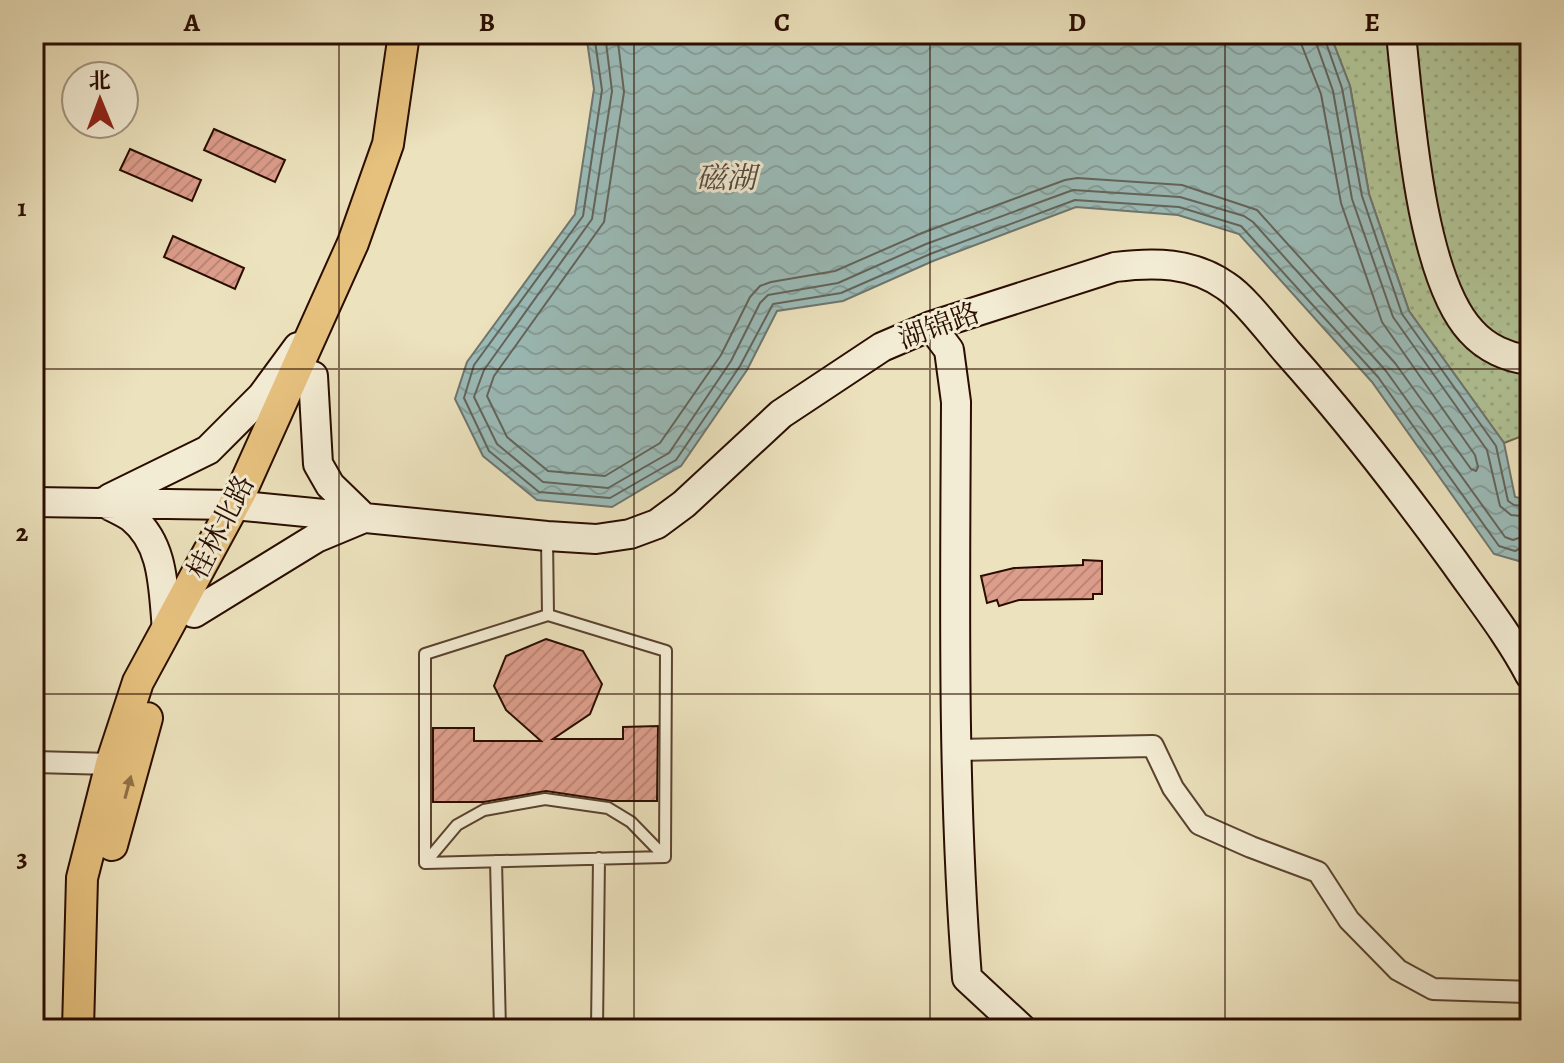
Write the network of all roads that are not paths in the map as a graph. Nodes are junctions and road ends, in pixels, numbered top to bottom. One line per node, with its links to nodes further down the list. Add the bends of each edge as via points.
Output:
1 (404, 34): 4 (main road, 桂林北路, via 388,144 353,243)
2 (421, 34): 7 (main road, 桂林北路, via 406,151)
3 (1401, 34): 6 (street, via 1425,212 1449,299 1484,343)
4 (315, 325): 8 (street, via 262,396 208,450); 10 (main road, 桂林北路)
5 (931, 326): 12 (street, 湖锦路, via 882,347 793,405 657,524 596,539); 16 (street, 湖锦路, via 1115,267 1145,263 1176,265 1228,287 1360,436 1513,643); 17 (street, via 949,350 956,402)
6 (1524, 365)
7 (313, 376): 10 (main road, 桂林北路); 11 (street, via 318,464 330,485)
8 (102, 501): 9 (street, 湖锦路); 10 (street, 湖锦路); 15 (street, via 149,536 161,569)
9 (34, 502)
10 (240, 506): 11 (street, 湖锦路); 13 (main road, 桂林北路); 15 (main road, 桂林北路)
11 (364, 518): 12 (street, 湖锦路); 13 (street, via 316,538)
12 (547, 536): 14 (lane)
13 (194, 613): 26 (main road, 桂林北路, one-way to 13, via 101,884 154,692)
14 (548, 615): 20 (lane, via 666,651); 23 (lane, via 425,654)
15 (167, 629): 19 (main road, 桂林北路, via 138,682)
16 (1530, 675)
17 (957, 750): 24 (street, via 1153,746 1173,788 1199,824 1318,872 1349,920 1398,970 1433,989); 29 (street, via 967,978)
18 (34, 762): 19 (street)
19 (111, 764): 25 (main road, 桂林北路, via 82,878)
20 (665, 857): 21 (lane); 23 (lane, via 631,822 608,808 545,799 484,810 457,825)
21 (599, 858): 22 (lane); 28 (lane)
22 (496, 861): 23 (lane); 27 (lane)
23 (425, 863)
24 (1530, 992)
25 (78, 1029)
26 (99, 1029)
27 (500, 1029)
28 (597, 1029)
29 (1022, 1029)

